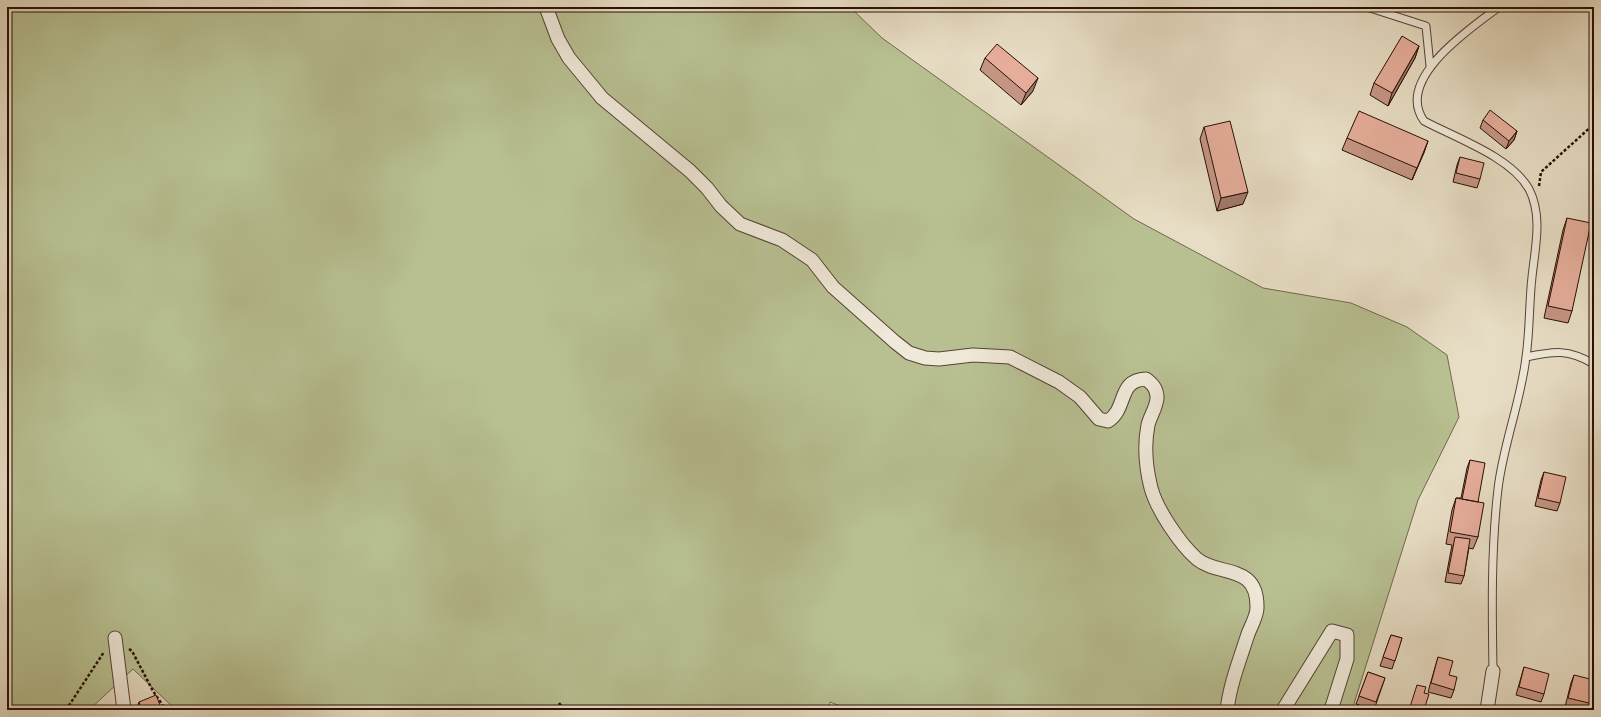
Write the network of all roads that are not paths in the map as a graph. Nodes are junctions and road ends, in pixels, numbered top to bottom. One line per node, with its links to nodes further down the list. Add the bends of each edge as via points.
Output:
1 (546, 7): 10 (street, via 558,39 569,58 602,98 690,171 720,206 740,224 782,240 812,260 833,287 909,352 924,358 939,359 973,355 1010,357 1059,382 1080,397 1099,419 1108,421 1115,416 1128,386 1135,379 1146,379 1155,386 1157,397 1148,425 1146,453 1152,489 1161,511 1197,559 1207,565 1239,574 1247,579 1254,591 1257,609 1228,695)
2 (1367, 7): 4 (lane, via 1426,26)
3 (1499, 7): 4 (lane, via 1472,27)
4 (1430, 66): 5 (lane, via 1419,91 1419,115 1424,122 1493,156 1517,174 1529,189 1536,208 1537,224)
5 (1526, 357): 6 (lane, via 1553,351 1580,356); 8 (lane, via 1498,488 1492,589)
6 (1594, 364)
7 (115, 638): 9 (street)
8 (1493, 671): 13 (street)
9 (124, 710)
10 (1227, 710)
11 (1283, 710): 12 (street, via 1332,631 1347,635 1347,658)
12 (1331, 710)
13 (1487, 710)

